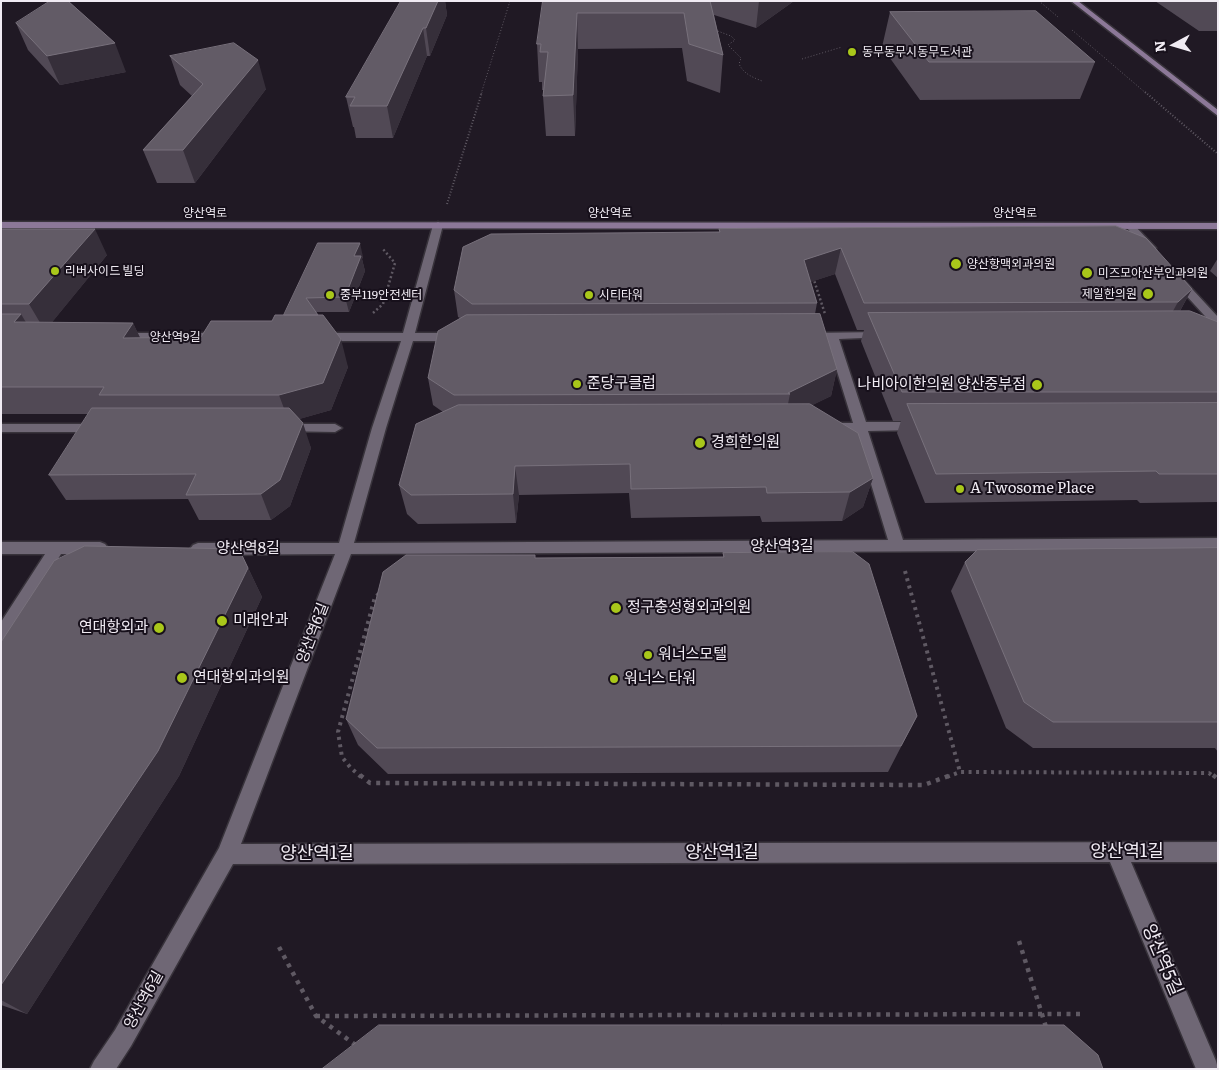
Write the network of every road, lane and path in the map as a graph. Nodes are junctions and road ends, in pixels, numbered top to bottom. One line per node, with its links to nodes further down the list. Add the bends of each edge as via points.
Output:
1 (510, 1): 12 (path)
2 (1039, 1): 4 (path)
3 (1074, 1): 10 (street)
4 (1060, 20)
5 (1068, 26): 11 (path)
6 (708, 30): 9 (path, via 731,36 735,40 728,45 741,58 740,69)
7 (842, 47): 8 (path)
8 (802, 59)
9 (762, 81)
10 (1218, 114)
11 (1218, 154)
12 (446, 208)
13 (1, 225): 14 (street, 양산역로)
14 (438, 225): 15 (street, 양산역로); 28 (street, 양산역6길)
15 (1130, 226): 16 (street, 양산역로); 21 (street)
16 (1218, 226)
17 (378, 247): 19 (path, via 384,249 395,263 383,304)
18 (812, 273): 20 (path)
19 (370, 315)
20 (827, 319)
21 (1218, 324)
22 (832, 335): 23 (street); 25 (street); 32 (street)
23 (892, 335)
24 (108, 336): 26 (street, 양산역9길)
25 (793, 336)
26 (235, 337)
27 (312, 337): 28 (street)
28 (408, 337): 29 (street); 43 (street, 양산역6길)
29 (468, 337)
30 (928, 426): 32 (street)
31 (815, 427): 32 (street)
32 (860, 427): 38 (street)
33 (1, 428): 34 (street)
34 (109, 428)
35 (266, 428): 36 (street)
36 (335, 428)
37 (1218, 544): 38 (street, 양산역3길)
38 (898, 547): 43 (street, 양산역3길); 46 (path)
39 (1, 548): 40 (street)
40 (57, 548): 41 (street); 45 (street)
41 (117, 548)
42 (186, 549): 43 (street, 양산역8길)
43 (346, 549): 50 (street, 양산역6길)
44 (382, 591): 46 (path, via 375,597 338,732 338,750 348,766 370,783 924,785)
45 (1, 636)
46 (960, 772): 47 (path, via 1209,773)
47 (1218, 779)
48 (1116, 852): 49 (street, 양산역1길); 50 (street, 양산역1길); 59 (street, 양산역5길)
49 (1218, 852)
50 (227, 854): 58 (street, 양산역6길, via 123,1038)
51 (1019, 941): 53 (path)
52 (279, 947): 55 (path)
53 (1042, 1014): 54 (path); 55 (path); 56 (path)
54 (1083, 1014)
55 (316, 1016): 57 (path)
56 (1047, 1030)
57 (364, 1051)
58 (102, 1069)
59 (1208, 1069)

